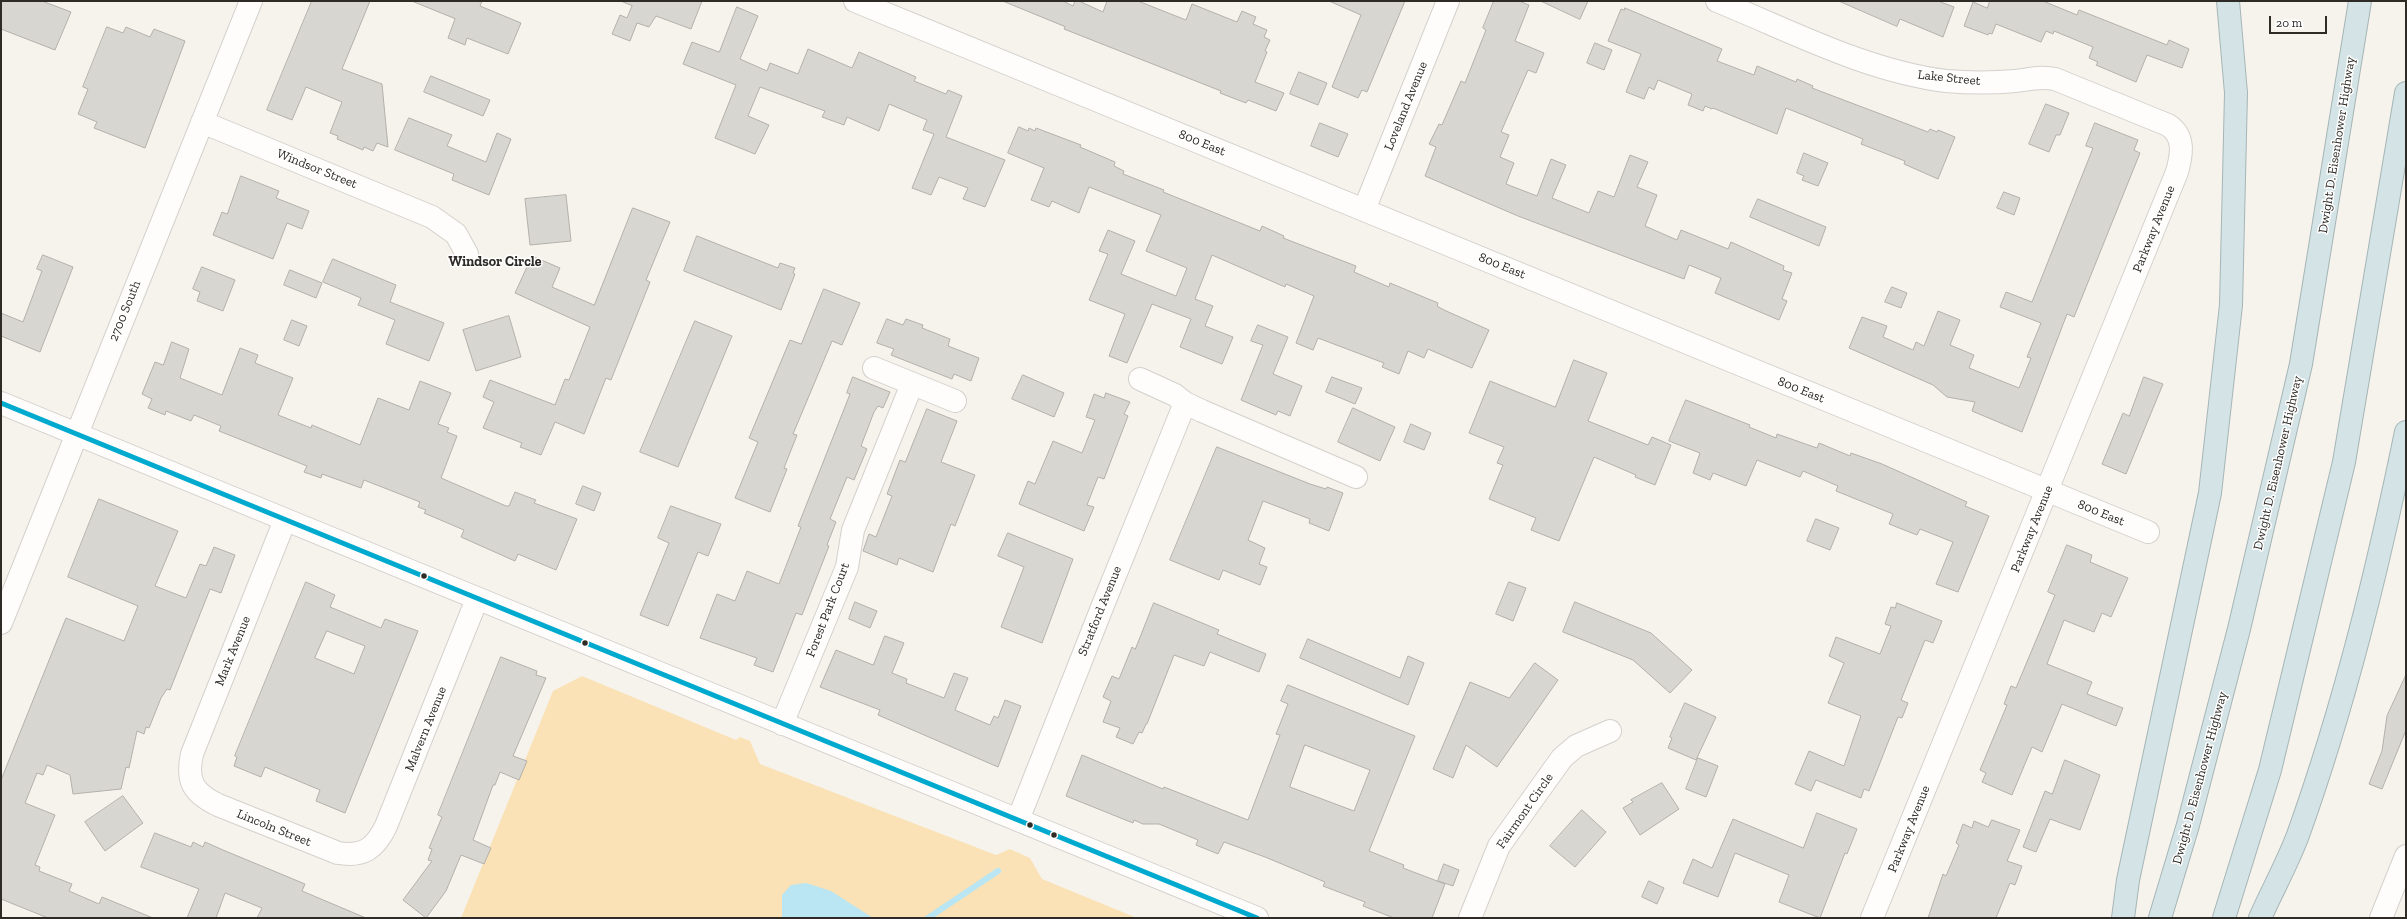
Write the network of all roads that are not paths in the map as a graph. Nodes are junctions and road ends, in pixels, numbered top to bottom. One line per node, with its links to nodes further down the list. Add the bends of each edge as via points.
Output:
1 (251, 1): 8 (street, 2700 South)
2 (855, 1): 10 (street, 800 East)
3 (1448, 1): 10 (street, Loveland Avenue)
4 (1717, 1): 9 (street, Lake Street, via 1846,54 1893,70 1945,81 1973,83 2043,77 2055,79 2168,125)
5 (2228, 1): 35 (highway, via 2236,93 2231,305 2210,493 2128,880)
6 (2360, 1): 36 (highway, Dwight D. Eisenhower Highway, via 2301,364 2239,629 2188,825)
7 (2406, 93): 37 (highway, via 2344,462 2270,770)
8 (202, 122): 11 (street, Windsor Street, via 432,217 456,234); 19 (street, 2700 South)
9 (2180, 138): 21 (street, Parkway Avenue, via 2181,152 2177,172)
10 (1364, 210): 21 (street, 800 East)
11 (467, 254)
12 (874, 368): 14 (street)
13 (1140, 379): 17 (street, via 1175,395)
14 (912, 384): 15 (street); 26 (street, Forest Park Court, via 853,530 847,567)
15 (955, 401)
16 (1, 403): 19 (street)
17 (1185, 403): 20 (street); 29 (street, Stratford Avenue)
18 (2406, 432): 38 (highway, via 2385,533 2346,682 2297,837)
19 (75, 434): 22 (street); 25 (street, 2700 South)
20 (1356, 477)
21 (2048, 491): 23 (street, 800 East); 34 (street, Parkway Avenue)
22 (285, 520): 24 (street); 28 (street, Mark Avenue, via 195,745 190,763)
23 (2148, 532)
24 (477, 599): 26 (street); 30 (street, Malvern Avenue, via 386,826 378,841)
25 (1, 623)
26 (782, 724): 29 (street)
27 (1610, 731): 33 (street, Fairmont Circle, via 1576,746 1562,758 1499,846)
28 (191, 784): 30 (street, Lincoln Street, via 210,802 329,850 348,854)
29 (1018, 820): 32 (street)
30 (365, 853)
31 (2406, 856): 39 (street)
32 (1257, 918)
33 (1470, 918)
34 (1872, 918)
35 (2123, 918)
36 (2160, 918)
37 (2224, 918)
38 (2260, 918)
39 (2381, 918)

